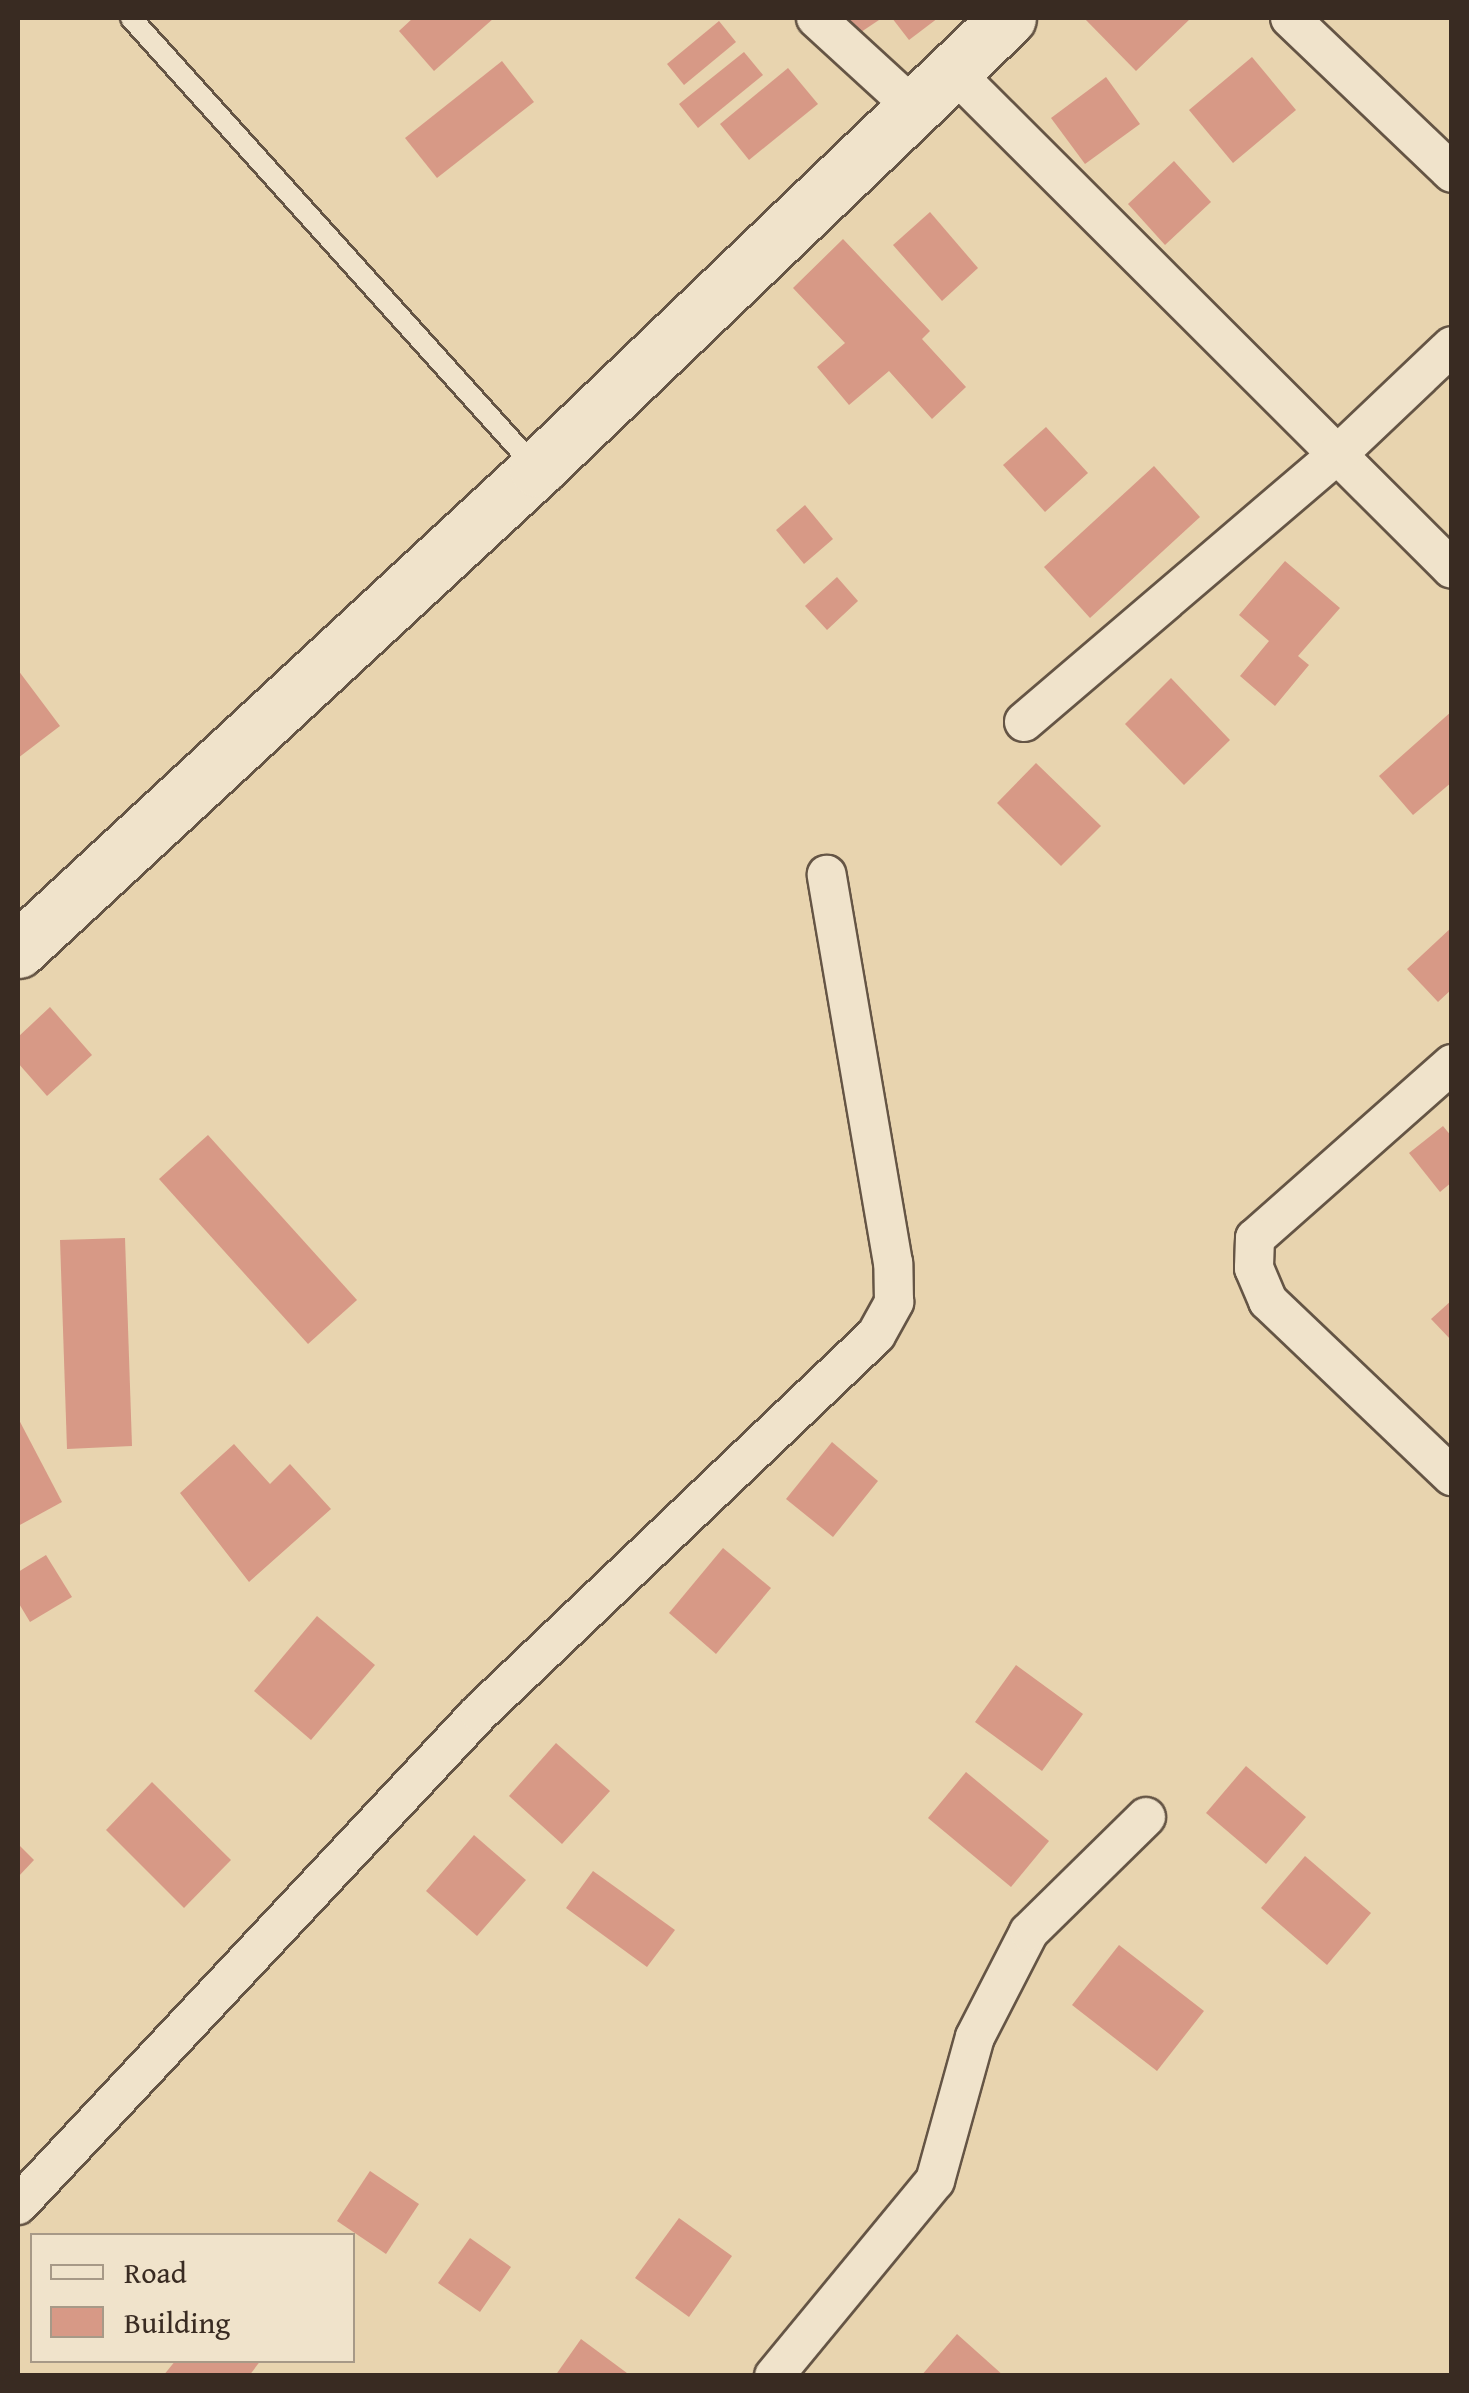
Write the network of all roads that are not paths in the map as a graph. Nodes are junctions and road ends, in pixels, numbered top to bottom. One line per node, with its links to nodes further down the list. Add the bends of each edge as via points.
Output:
1 (131, 18): 10 (lane)
2 (816, 18): 6 (street)
3 (1008, 18): 5 (street)
4 (1290, 18): 7 (street)
5 (952, 70): 6 (street); 9 (street)
6 (914, 108): 10 (street)
7 (1452, 173)
8 (1452, 346): 9 (street)
9 (1337, 455): 11 (street); 12 (street)
10 (537, 469): 14 (street)
11 (1452, 569)
12 (1024, 722)
13 (827, 875): 18 (street, via 893,1263 894,1302 876,1335 479,1713)
14 (18, 950)
15 (1452, 1064): 16 (street, via 1255,1238 1254,1268 1268,1300)
16 (1452, 1476)
17 (1146, 1816): 19 (street, via 1029,1932 975,2037 935,2180)
18 (18, 2205)
19 (774, 2376)

